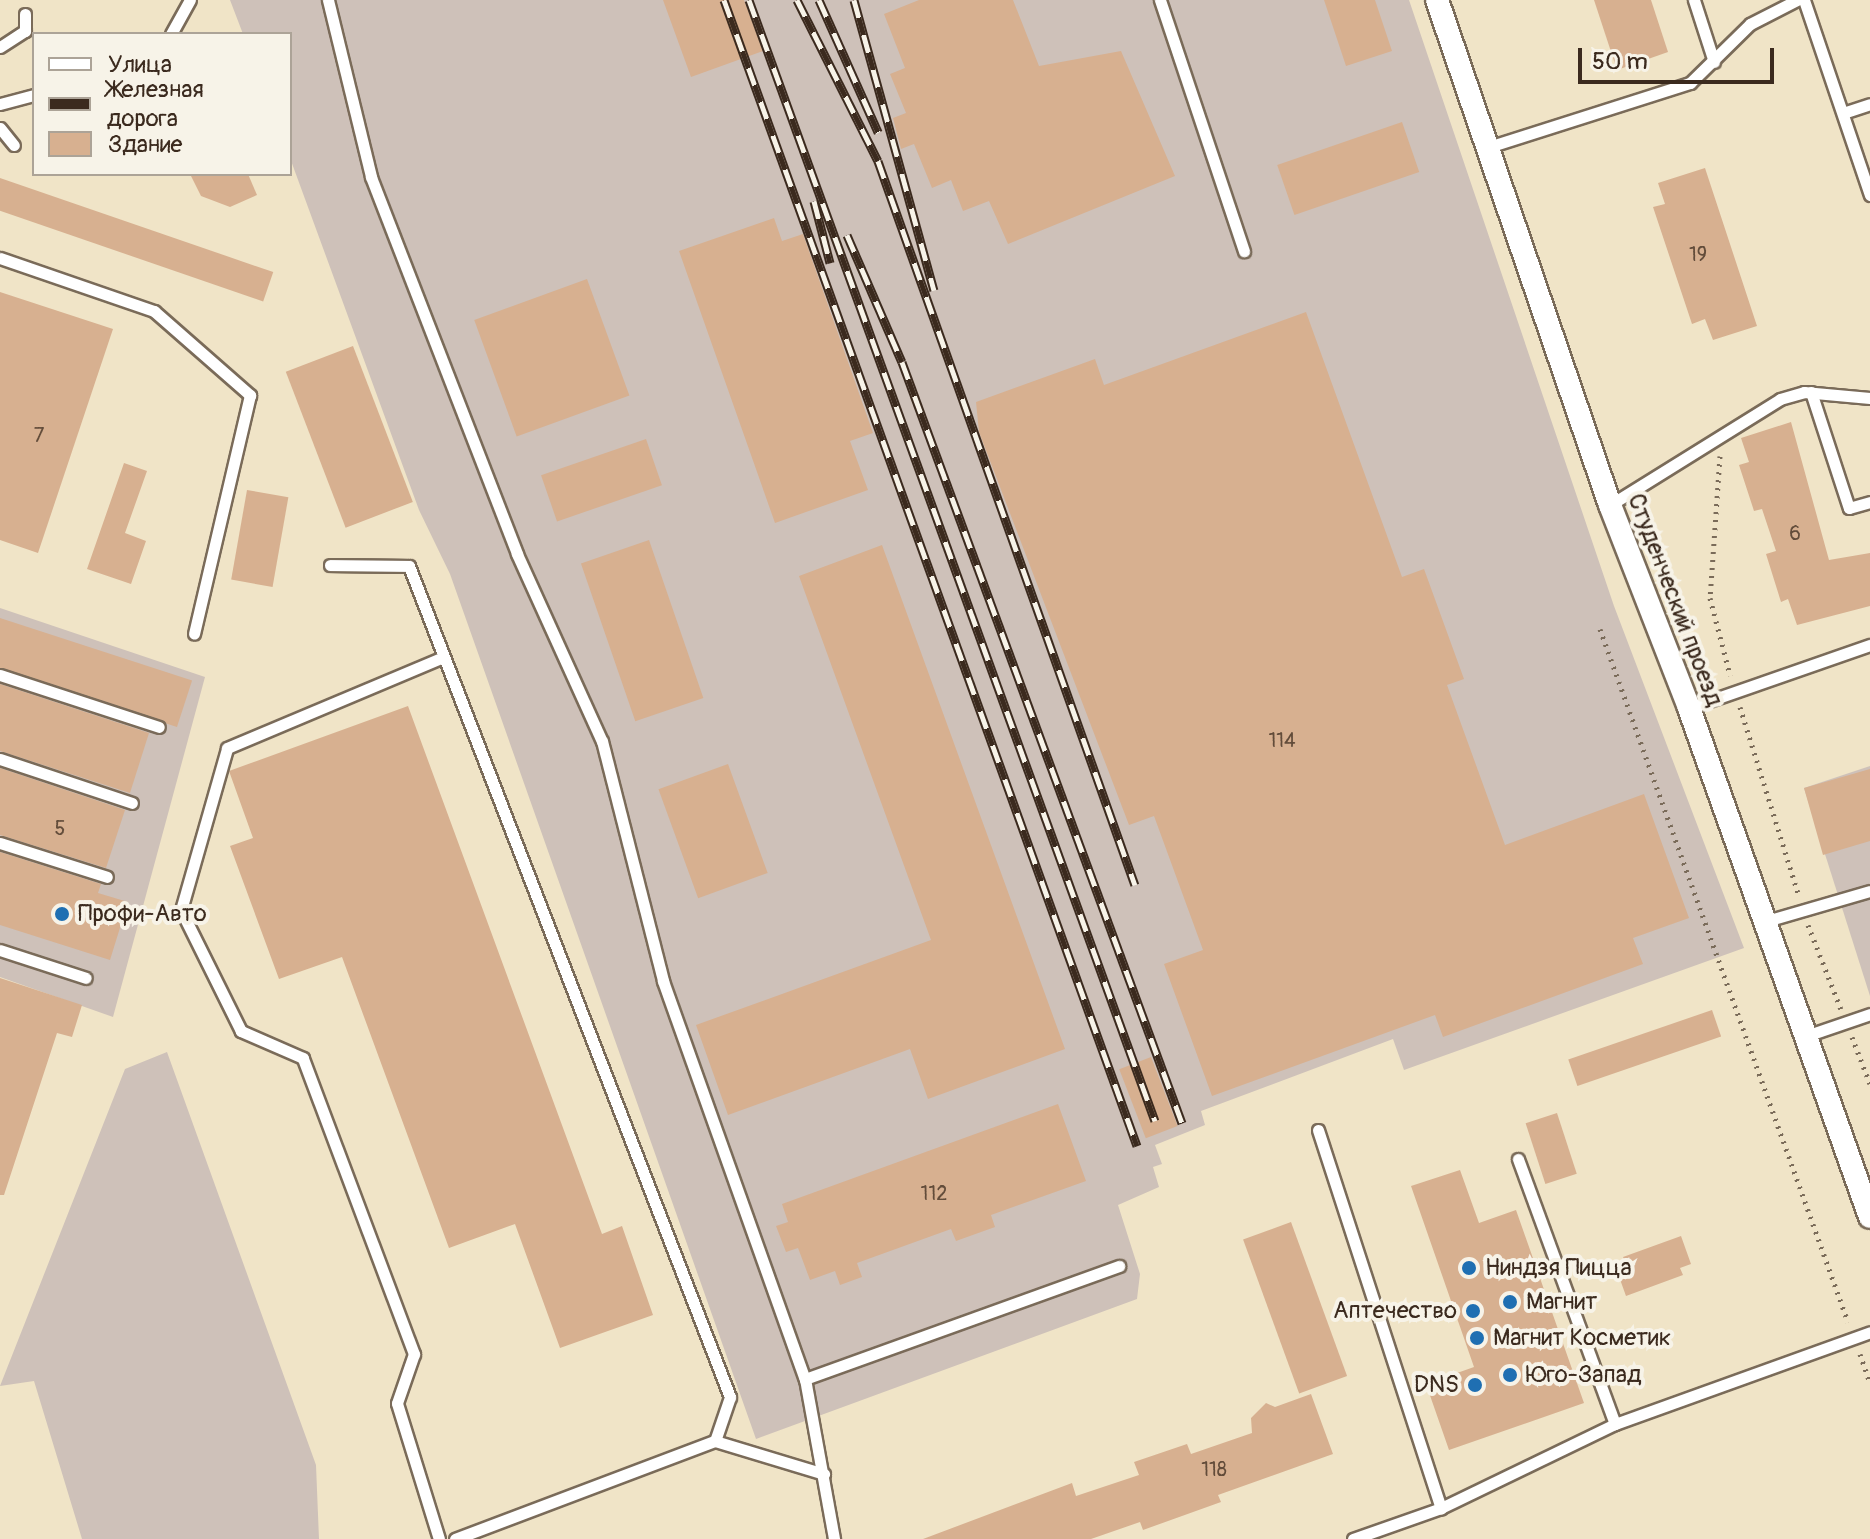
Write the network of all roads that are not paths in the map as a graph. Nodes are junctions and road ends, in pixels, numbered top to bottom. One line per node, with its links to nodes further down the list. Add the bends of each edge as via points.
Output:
1 (190, 0): 9 (lane)
2 (328, 0): 48 (lane, via 371,177 517,554 602,741 659,968)
3 (1160, 0): 20 (lane)
4 (1437, 0): 18 (street, Студенческий проезд)
5 (1694, 0): 11 (lane)
6 (1797, 0): 11 (lane, via 1750,24)
7 (1804, 0): 15 (lane)
8 (25, 14): 10 (lane, via 25,31)
9 (172, 32)
10 (0, 47)
11 (1714, 62): 18 (lane, via 1690,83)
12 (32, 96): 13 (lane)
13 (0, 104)
14 (1870, 104): 15 (lane)
15 (1843, 113): 19 (lane)
16 (0, 128): 17 (lane)
17 (14, 145)
18 (1484, 148): 25 (street, Студенческий проезд)
19 (1870, 195)
20 (1244, 251)
21 (0, 258): 27 (lane, via 154,311 250,395)
22 (1811, 392): 23 (lane); 24 (lane, via 1849,508); 25 (lane, via 1780,399 1722,431)
23 (1870, 398)
24 (1870, 502)
25 (1610, 505): 31 (street, Студенческий проезд)
26 (330, 565): 29 (lane, via 409,566)
27 (194, 634)
28 (1870, 645): 31 (lane)
29 (444, 657): 50 (lane, via 730,1397); 53 (lane, via 227,748 181,910 241,1031 303,1058 414,1354 397,1403)
30 (0, 675): 32 (lane)
31 (1689, 708): 38 (street, Студенческий проезд)
32 (159, 727)
33 (0, 759): 34 (lane)
34 (132, 803)
35 (0, 843): 36 (lane)
36 (107, 877)
37 (1870, 891): 38 (lane)
38 (1763, 922): 42 (street, Студенческий проезд)
39 (0, 950): 40 (lane)
40 (86, 978)
41 (1870, 1014): 42 (lane)
42 (1803, 1037): 45 (street, Студенческий проезд)
43 (1318, 1130): 52 (lane)
44 (1518, 1159): 49 (lane)
45 (1870, 1217)
46 (1119, 1266): 48 (lane)
47 (1870, 1332): 49 (lane)
48 (805, 1379): 51 (lane)
49 (1615, 1424): 52 (lane)
50 (715, 1441): 51 (lane); 54 (lane)
51 (824, 1474): 55 (lane)
52 (1441, 1508): 56 (lane)
53 (439, 1539)
54 (455, 1539)
55 (834, 1539)
56 (1353, 1539)

